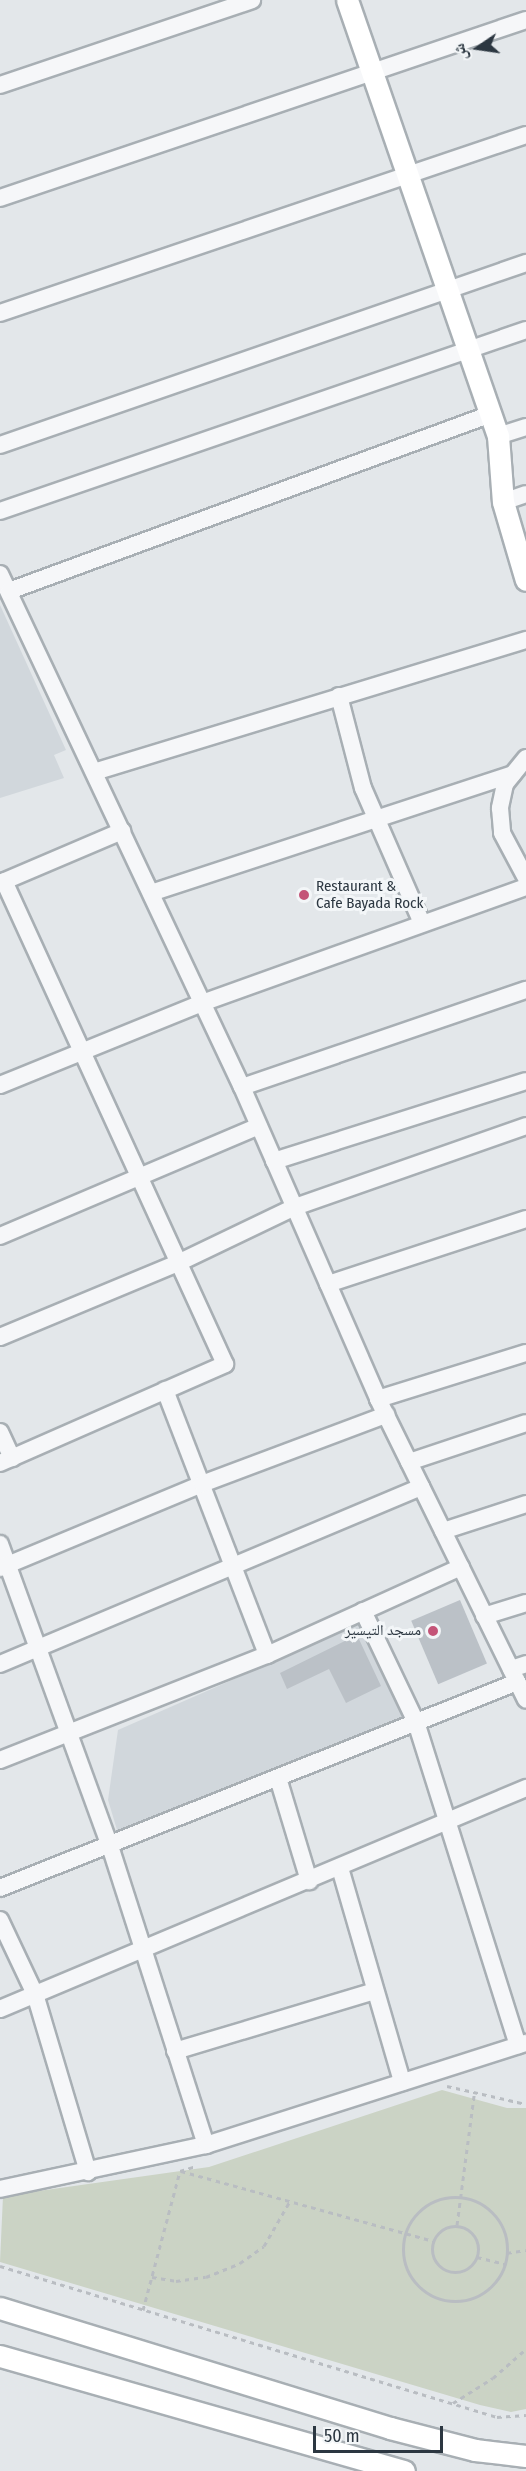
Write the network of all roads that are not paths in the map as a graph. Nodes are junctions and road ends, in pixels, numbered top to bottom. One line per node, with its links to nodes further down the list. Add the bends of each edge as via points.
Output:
1 (252, 0): 5 (street)
2 (346, 0): 4 (main road)
3 (526, 20): 4 (street)
4 (371, 72): 7 (main road); 8 (street)
5 (0, 86)
6 (526, 135): 7 (street)
7 (408, 176): 10 (main road); 11 (street)
8 (0, 198)
9 (526, 263): 10 (street)
10 (447, 289): 13 (main road); 17 (street)
11 (0, 313)
12 (526, 330): 13 (street)
13 (468, 349): 14 (main road); 20 (street)
14 (491, 414): 16 (main road); 23 (street)
15 (526, 427): 16 (street)
16 (498, 436): 19 (main road)
17 (0, 445)
18 (526, 494): 19 (street)
19 (503, 502): 22 (main road)
20 (0, 511)
21 (0, 573): 23 (street)
22 (526, 577)
23 (9, 591): 27 (street)
24 (526, 640): 25 (street)
25 (339, 696): 27 (street); 29 (street, via 352,754)
26 (526, 758): 28 (street)
27 (94, 772): 30 (street)
28 (513, 774): 29 (street); 31 (street, via 505,784 500,808 502,833)
29 (376, 817): 34 (street); 35 (street)
30 (122, 831): 32 (street); 34 (street)
31 (526, 878)
32 (2, 882): 38 (street)
33 (526, 887): 35 (street)
34 (151, 893): 37 (street)
35 (422, 923): 37 (street)
36 (526, 990): 41 (street)
37 (202, 1003): 38 (street); 41 (street)
38 (83, 1051): 40 (street); 45 (street)
39 (526, 1081): 44 (street)
40 (0, 1085)
41 (242, 1087): 42 (street)
42 (259, 1126): 44 (street); 45 (street)
43 (526, 1126): 46 (street)
44 (274, 1161): 46 (street)
45 (142, 1176): 48 (street); 49 (street)
46 (295, 1208): 49 (street); 50 (street)
47 (526, 1220): 50 (street)
48 (0, 1236)
49 (178, 1263): 51 (street); 53 (street, via 225,1364)
50 (328, 1284): 54 (street)
51 (0, 1338)
52 (526, 1353): 54 (street)
53 (165, 1390): 58 (street); 60 (street)
54 (378, 1399): 55 (street)
55 (386, 1415): 59 (street); 60 (street)
56 (526, 1423): 59 (street)
57 (0, 1432): 58 (street)
58 (6, 1460)
59 (409, 1462): 61 (street)
60 (202, 1484): 65 (street); 66 (street)
61 (421, 1487): 63 (street); 66 (street)
62 (526, 1504): 63 (street)
63 (443, 1531): 67 (street)
64 (0, 1544): 65 (street)
65 (4, 1566): 71 (street)
66 (234, 1567): 71 (street); 72 (street)
67 (461, 1567): 69 (street); 70 (street)
68 (526, 1602): 70 (street)
69 (363, 1611): 72 (street); 76 (street)
70 (484, 1616): 74 (street)
71 (39, 1648): 73 (street); 77 (street)
72 (267, 1655): 77 (street)
73 (0, 1664)
74 (518, 1672): 75 (street); 76 (street)
75 (526, 1700)
76 (416, 1722): 79 (street); 81 (street)
77 (69, 1732): 78 (street); 82 (street)
78 (0, 1760)
79 (278, 1778): 82 (street); 84 (street)
80 (526, 1788): 81 (street)
81 (448, 1822): 83 (street); 91 (street)
82 (110, 1846): 85 (street); 87 (street)
83 (340, 1868): 84 (street); 88 (street)
84 (309, 1881): 87 (street)
85 (0, 1888)
86 (0, 1920): 89 (street)
87 (143, 1950): 89 (street); 92 (street)
88 (375, 1991): 92 (street); 93 (street)
89 (34, 1994): 90 (street); 95 (street)
90 (0, 2009)
91 (522, 2044): 93 (street)
92 (175, 2051): 94 (street)
93 (402, 2082): 94 (street)
94 (206, 2145): 95 (street)
95 (88, 2172): 96 (street)
96 (0, 2189)
97 (0, 2308): 99 (main road, via 390,2428 474,2450)
98 (0, 2356): 100 (main road)
99 (526, 2456)
100 (404, 2471)

